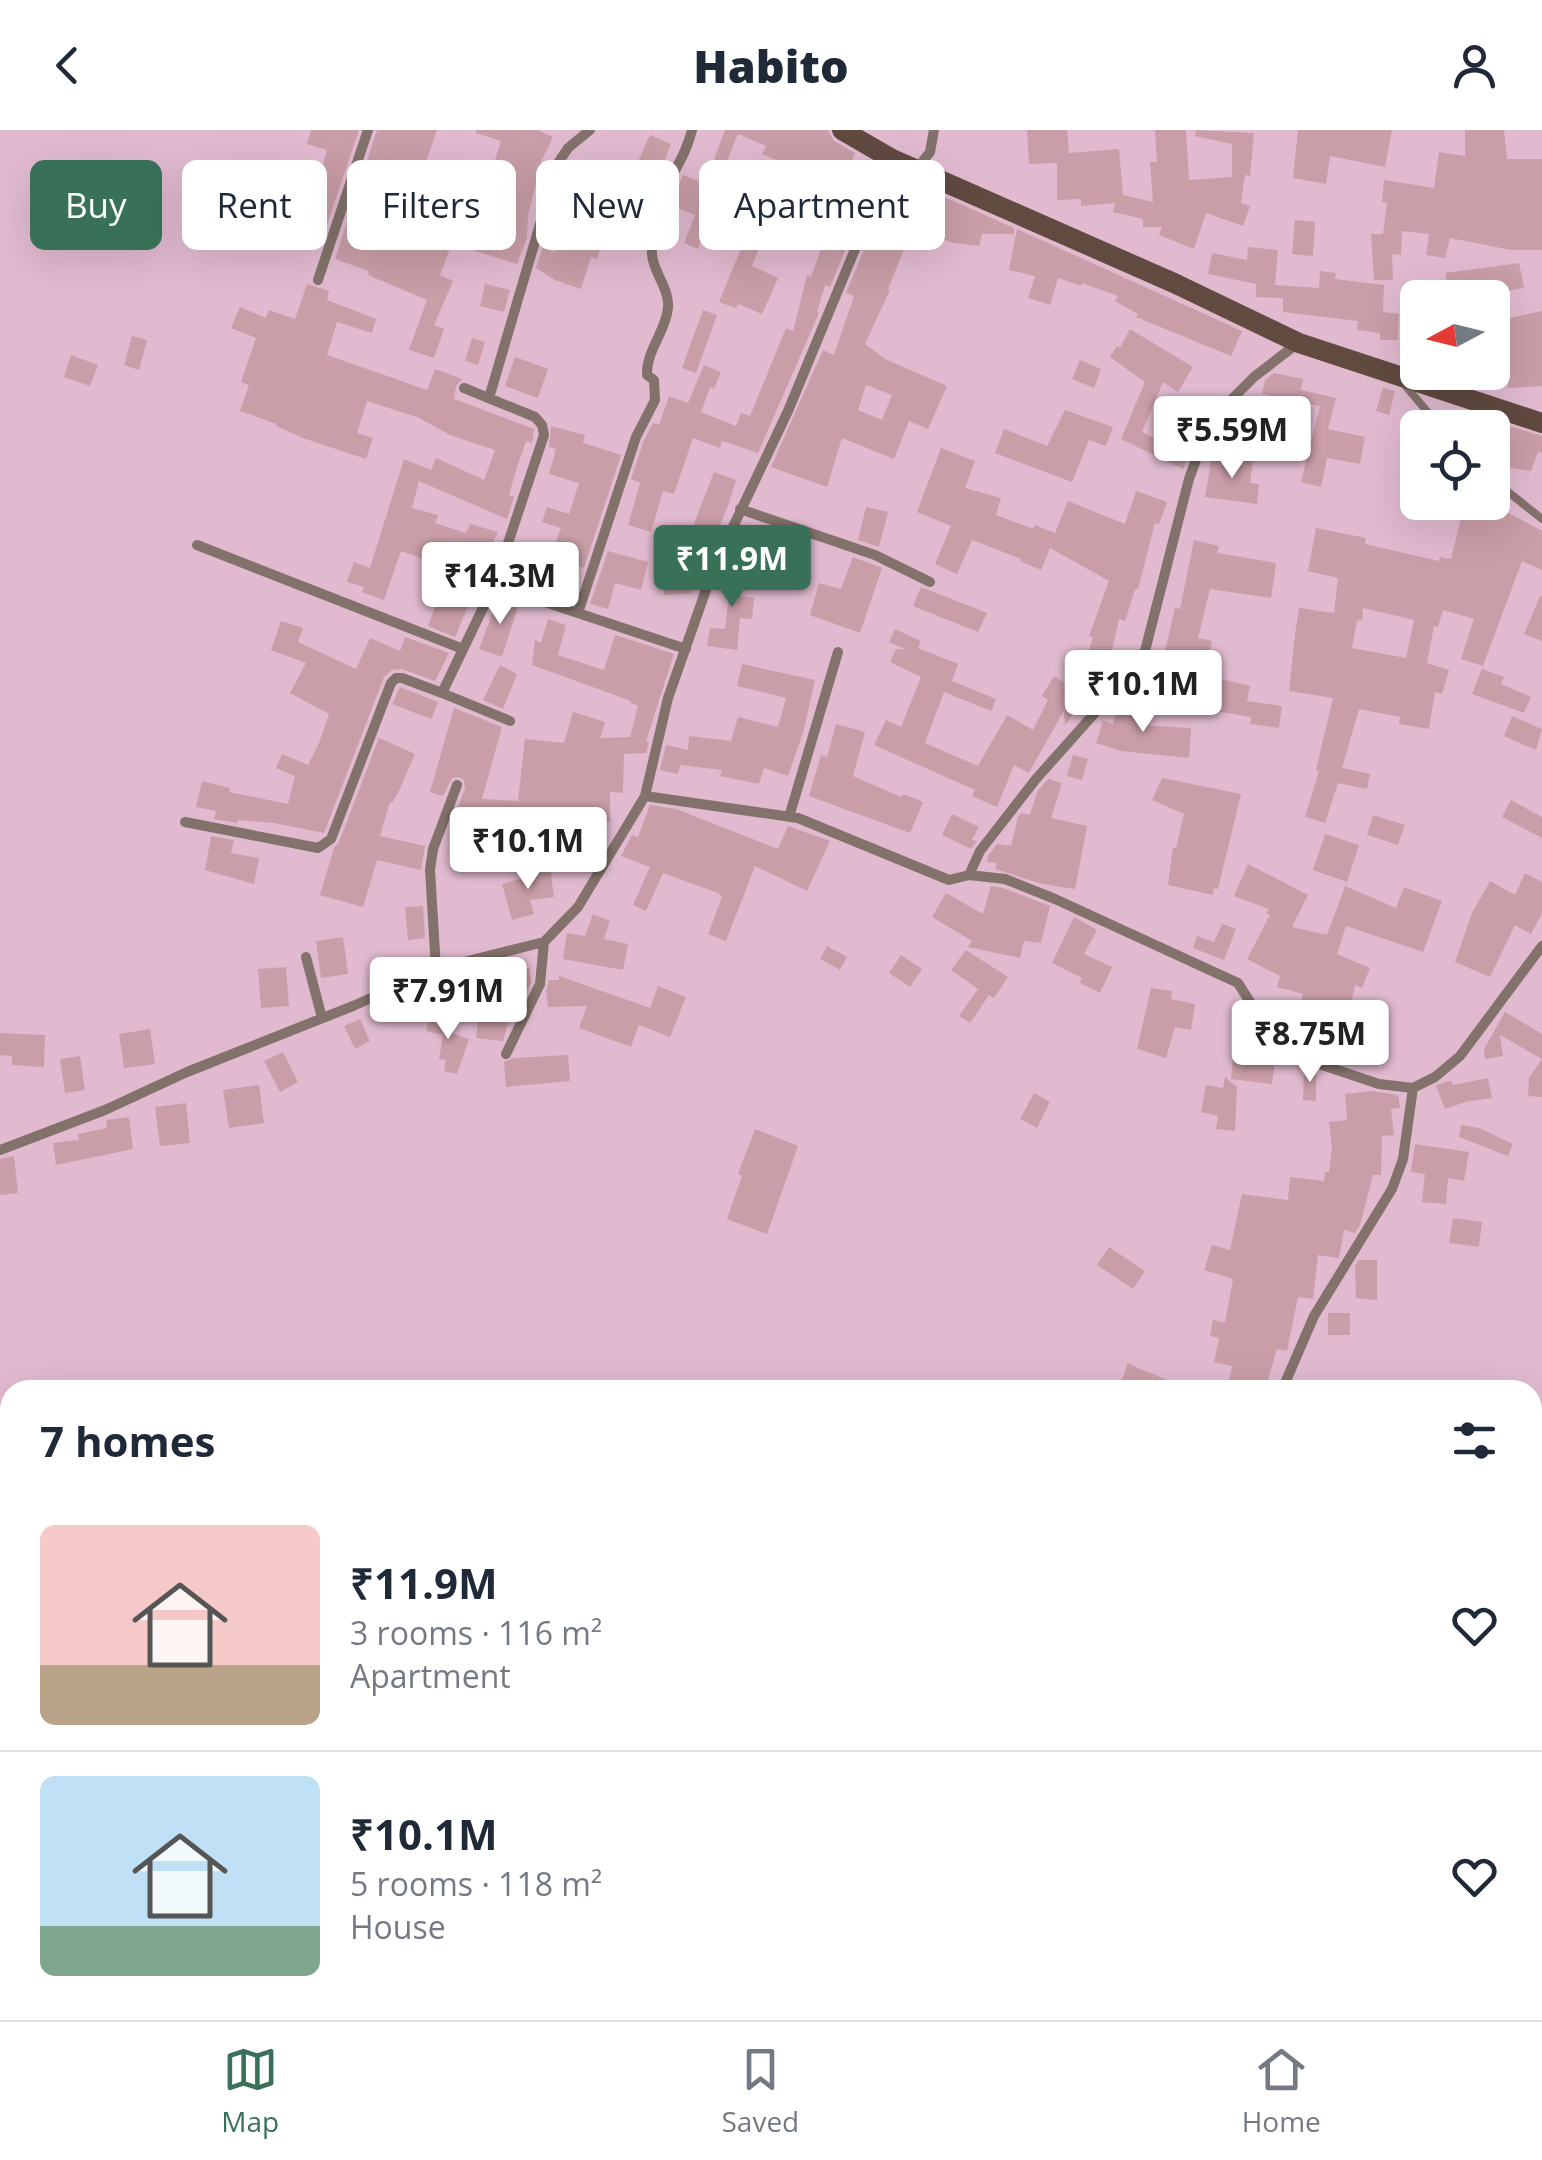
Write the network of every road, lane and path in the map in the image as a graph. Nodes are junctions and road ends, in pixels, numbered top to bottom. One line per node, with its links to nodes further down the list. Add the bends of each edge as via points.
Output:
1 (368, 130): 9 (street)
2 (590, 130): 13 (street, via 558,164)
3 (692, 130): 22 (street, via 666,190 652,250 668,300 647,366 656,400 636,436)
4 (842, 130): 6 (main road)
5 (934, 130): 7 (street)
6 (892, 159): 17 (street)
7 (924, 160)
8 (945, 182): 10 (main road)
9 (318, 280)
10 (1298, 343): 11 (main road); 32 (street, via 1210,421 1144,651 1024,793)
11 (1398, 377): 14 (lane); 15 (main road)
12 (464, 388): 13 (street)
13 (489, 398): 21 (street, via 534,417 544,435)
14 (1426, 410)
15 (1542, 423)
16 (1510, 493): 18 (lane)
17 (740, 509): 20 (street, via 875,555); 24 (street)
18 (1542, 519)
19 (197, 545): 23 (street)
20 (930, 582)
21 (494, 585): 22 (street); 23 (street)
22 (578, 613): 24 (street)
23 (463, 649): 26 (street)
24 (686, 649): 29 (street)
25 (838, 652): 30 (street)
26 (442, 693): 27 (street); 31 (street, via 402,678 391,683 326,845)
27 (510, 721)
28 (456, 785): 36 (street, via 430,870)
29 (645, 796): 30 (street); 33 (street, via 578,907)
30 (789, 817): 32 (street, via 950,880)
31 (185, 822)
32 (969, 875): 39 (street, via 1054,899 1238,984 1276,1042 1304,1059 1360,1079)
33 (544, 942): 36 (street); 38 (street, via 540,984)
34 (1542, 946): 39 (street, via 1460,1056)
35 (306, 956): 37 (street)
36 (436, 970): 37 (street)
37 (322, 1018): 40 (street)
38 (506, 1054)
39 (1414, 1088): 41 (street, via 1392,1189 1314,1316)
40 (0, 1150)
41 (1286, 1380)

